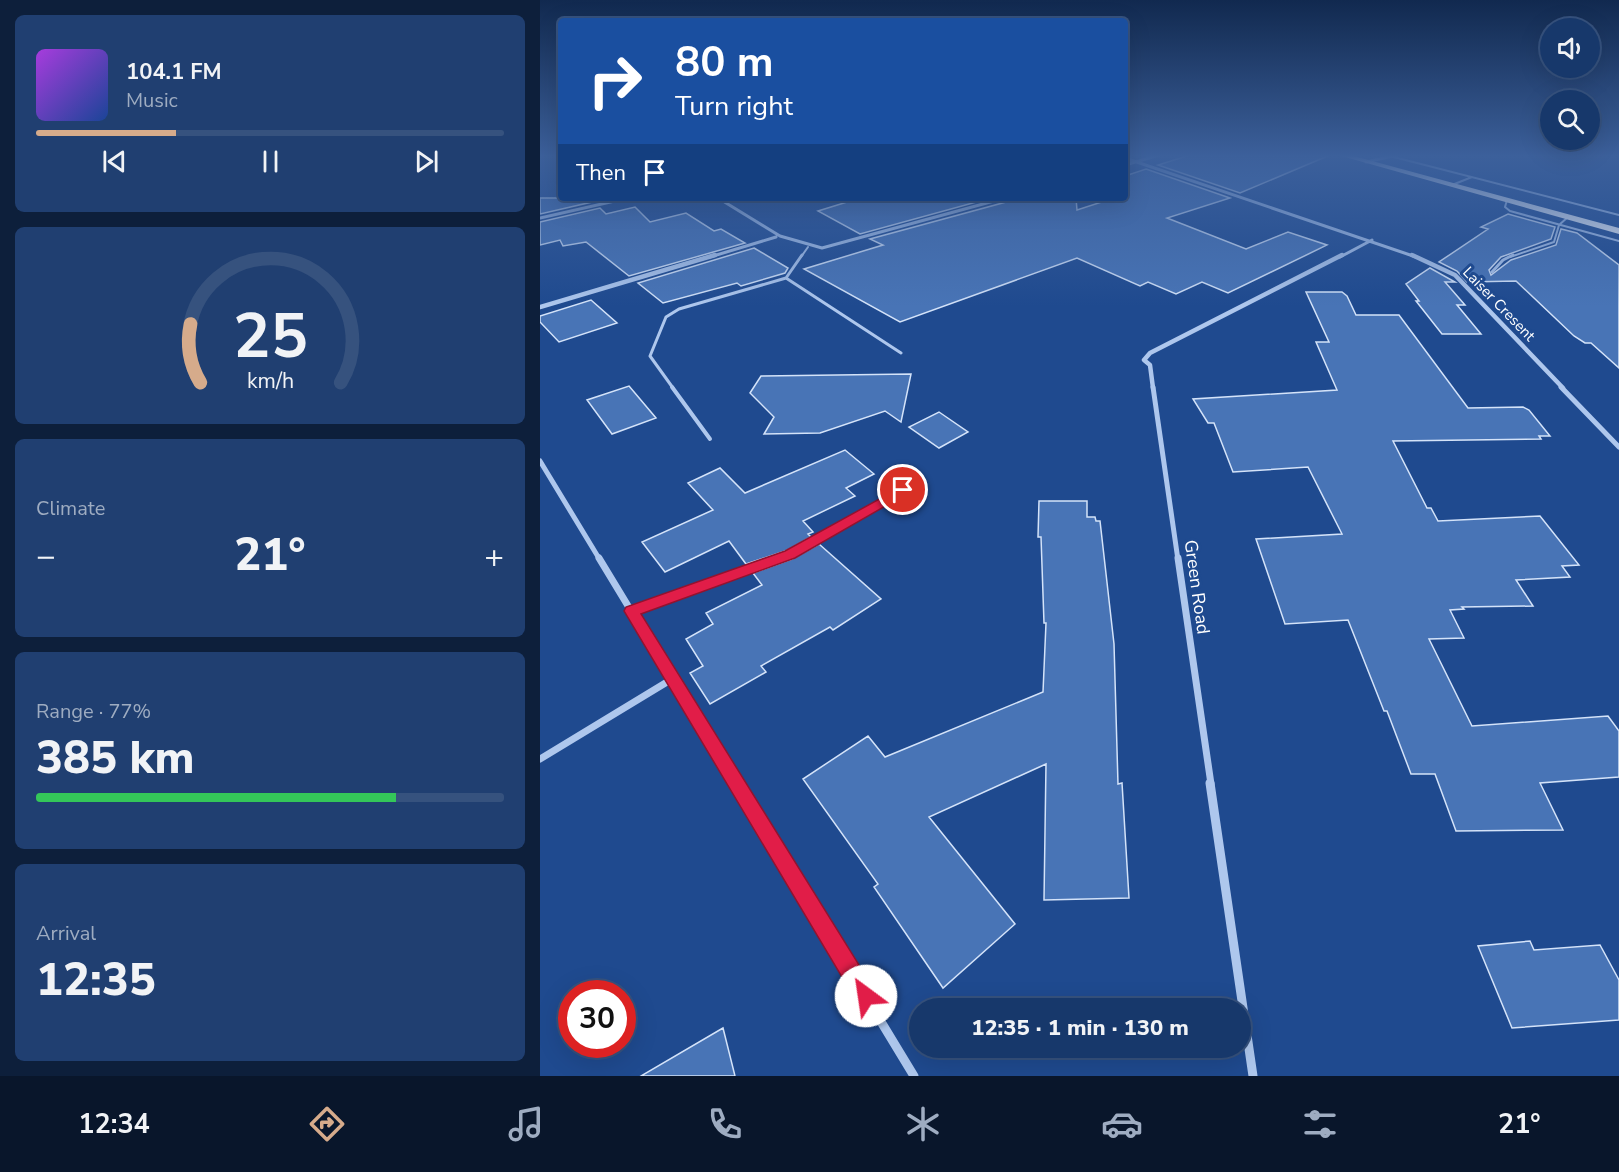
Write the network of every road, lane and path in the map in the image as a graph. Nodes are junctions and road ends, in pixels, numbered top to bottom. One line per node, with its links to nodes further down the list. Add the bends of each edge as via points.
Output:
1 (596, 205): 10 (street)
2 (729, 205): 15 (street)
3 (980, 205): 18 (street, via 838,246)
4 (1268, 205): 16 (street, Laiser Cresent)
5 (1506, 205): 12 (lane, via 1510,211)
6 (1526, 205): 9 (highway)
7 (1581, 205): 8 (lane)
8 (1619, 215)
9 (1568, 217): 11 (highway); 12 (lane)
10 (540, 218)
11 (1595, 224): 13 (highway); 14 (lane)
12 (1558, 225): 14 (lane); 19 (lane, via 1554,242 1504,259)
13 (1619, 231)
14 (1585, 232): 17 (lane)
15 (776, 237): 18 (street); 21 (street)
16 (1372, 240): 24 (street, Laiser Cresent, via 1455,274); 31 (street, Green Road, via 1150,353 1144,360 1150,365)
17 (1619, 241)
18 (808, 247): 20 (lane)
19 (1492, 272)
20 (786, 278): 22 (lane); 23 (lane, via 666,316 650,356)
21 (540, 307)
22 (901, 352)
23 (710, 439)
24 (1619, 447)
25 (540, 461): 27 (street)
26 (903, 490): 27 (street, via 790,554)
27 (631, 611): 28 (street)
28 (672, 679): 29 (street); 30 (street)
29 (540, 759)
30 (914, 1076)
31 (1253, 1076)

